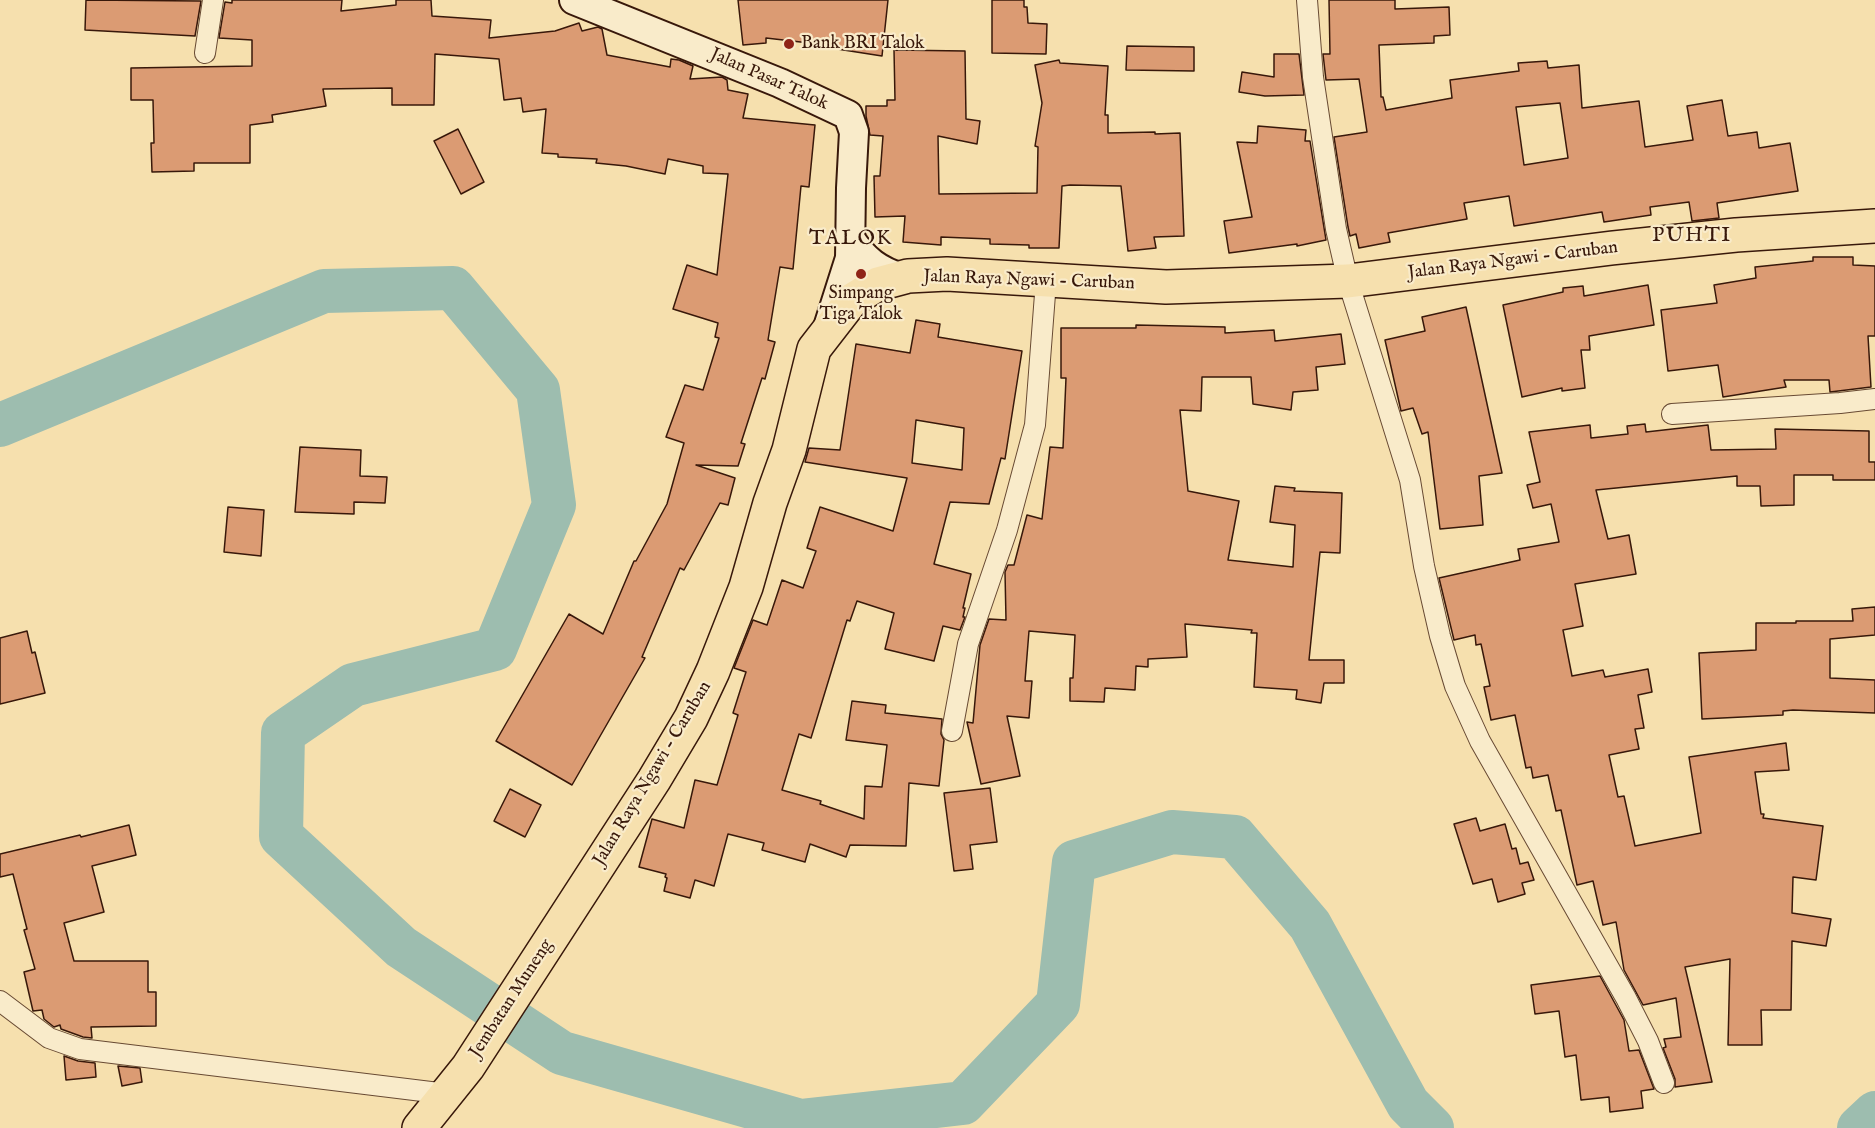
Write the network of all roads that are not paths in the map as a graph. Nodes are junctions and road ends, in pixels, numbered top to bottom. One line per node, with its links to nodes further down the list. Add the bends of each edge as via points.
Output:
1 (213, 0): 4 (street)
2 (574, 0): 6 (main road, Jalan Pasar Talok, via 780,83 848,115 854,132)
3 (1307, 0): 9 (street, via 1315,88 1336,229)
4 (205, 53)
5 (1875, 226): 9 (highway, Jalan Raya Ngawi - Caruban, via 1646,244)
6 (851, 240): 7 (main road, via 877,268); 10 (main road, Jalan Pasar Talok, via 850,258)
7 (902, 278): 8 (highway, Jalan Raya Ngawi - Caruban, via 947,274); 10 (highway, Jalan Raya Ngawi - Caruban, via 878,284 852,300)
8 (1046, 281): 9 (highway, Jalan Raya Ngawi - Caruban, via 1166,287); 13 (street, via 1035,425 1007,530 968,644)
9 (1348, 281): 16 (street, via 1410,480 1424,566 1455,686 1480,741 1626,998)
10 (826, 333): 14 (highway, Jalan Raya Ngawi - Caruban, via 814,349 789,450 746,587 713,671 691,718 654,780)
11 (1875, 399): 12 (street)
12 (1672, 414)
13 (952, 731)
14 (557, 930): 17 (highway, Jembatan Muneng)
15 (0, 1001): 17 (street, via 49,1038 80,1049)
16 (1664, 1083)
17 (447, 1094): 18 (highway)
18 (419, 1128)

